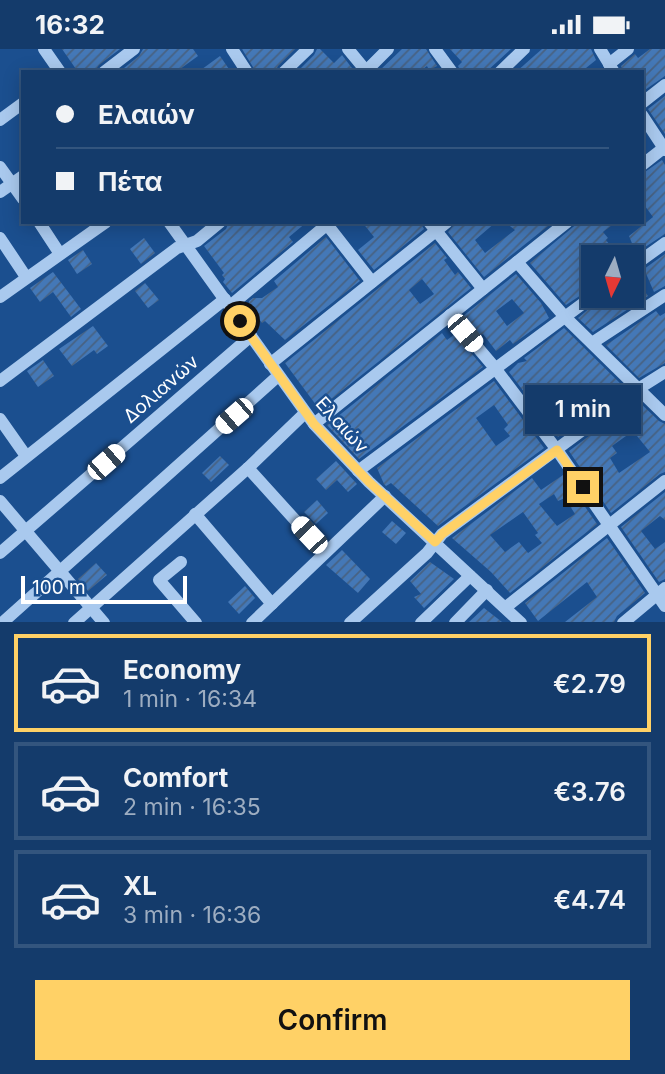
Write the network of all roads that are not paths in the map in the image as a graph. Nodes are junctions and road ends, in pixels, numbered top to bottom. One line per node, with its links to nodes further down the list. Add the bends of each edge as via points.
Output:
1 (44, 49): 12 (street)
2 (134, 49): 13 (street)
3 (232, 49): 14 (street)
4 (308, 49): 15 (street)
5 (348, 49): 16 (street)
6 (388, 49): 17 (street)
7 (435, 49): 18 (street)
8 (524, 49): 19 (street)
9 (600, 49): 11 (street)
10 (628, 49): 11 (street)
11 (612, 68)
12 (57, 70)
13 (107, 70)
14 (246, 70)
15 (286, 70)
16 (365, 70)
17 (367, 70)
18 (451, 70)
19 (502, 70)
20 (665, 85): 22 (street)
21 (21, 95): 24 (street)
22 (644, 101)
23 (21, 104): 26 (street)
24 (0, 109)
25 (644, 118): 27 (street)
26 (0, 120)
27 (665, 148): 28 (street)
28 (644, 164)
29 (0, 167): 30 (street)
30 (17, 180): 31 (street)
31 (0, 192)
32 (39, 224): 43 (street)
33 (103, 224): 43 (street)
34 (171, 224): 42 (street, Ελαιών)
35 (218, 224): 42 (street)
36 (326, 224): 51 (street)
37 (328, 224): 47 (street)
38 (564, 224): 45 (street)
39 (433, 227): 47 (street); 48 (street)
40 (0, 238): 46 (street)
41 (665, 243): 44 (street)
42 (186, 245): 51 (street, Ελαιών); 61 (street)
43 (60, 254): 46 (street)
44 (644, 258)
45 (517, 262): 48 (street); 54 (street)
46 (26, 277): 50 (street)
47 (372, 282): 57 (street)
48 (483, 289): 53 (street)
49 (665, 295): 56 (street)
50 (0, 296)
51 (227, 303): 55 (street, Ελαιών); 68 (street)
52 (581, 305): 54 (street)
53 (450, 315): 58 (street); 66 (street)
54 (565, 317): 56 (street); 58 (street)
55 (251, 336): 57 (street, Ελαιών); 77 (street, Δολιανών)
56 (592, 343): 62 (street)
57 (270, 364): 60 (street, Ελαιών)
58 (495, 368): 67 (street); 70 (street)
59 (665, 372): 62 (street)
60 (278, 376): 63 (street, Ελαιών); 82 (street)
61 (0, 381)
62 (638, 389): 64 (street); 67 (street)
63 (305, 414): 66 (street, Ελαιών); 69 (street)
64 (665, 415)
65 (0, 420): 68 (street)
66 (314, 424): 70 (street, Ελαιών)
67 (557, 450): 76 (street); 78 (street)
68 (26, 456): 71 (street)
69 (248, 468): 75 (street); 79 (street)
70 (358, 471): 73 (street, Ελαιών)
71 (0, 478)
72 (665, 481): 76 (street)
73 (385, 496): 78 (street, Ελαιών); 79 (street)
74 (0, 501): 77 (street)
75 (195, 514): 86 (street); 89 (street)
76 (609, 524): 85 (street); 88 (street)
77 (25, 532): 80 (street, Δολιανών); 82 (street)
78 (435, 542): 83 (street, Ελαιών); 95 (street)
79 (324, 552): 86 (street)
80 (0, 553)
81 (181, 562): 93 (street, via 159,580)
82 (60, 572): 89 (street); 90 (street)
83 (470, 576): 84 (street, Ελαιών); 96 (street)
84 (487, 590): 88 (street, Ελαιών); 97 (street)
85 (661, 591): 87 (street); 99 (street)
86 (272, 604): 94 (street)
87 (665, 606)
88 (506, 607): 98 (street, Ελαιών)
89 (90, 608): 91 (street); 92 (street)
90 (2, 622)
91 (74, 622)
92 (104, 622)
93 (196, 622)
94 (252, 622)
95 (350, 622)
96 (421, 622)
97 (455, 622)
98 (520, 622)
99 (623, 622)

